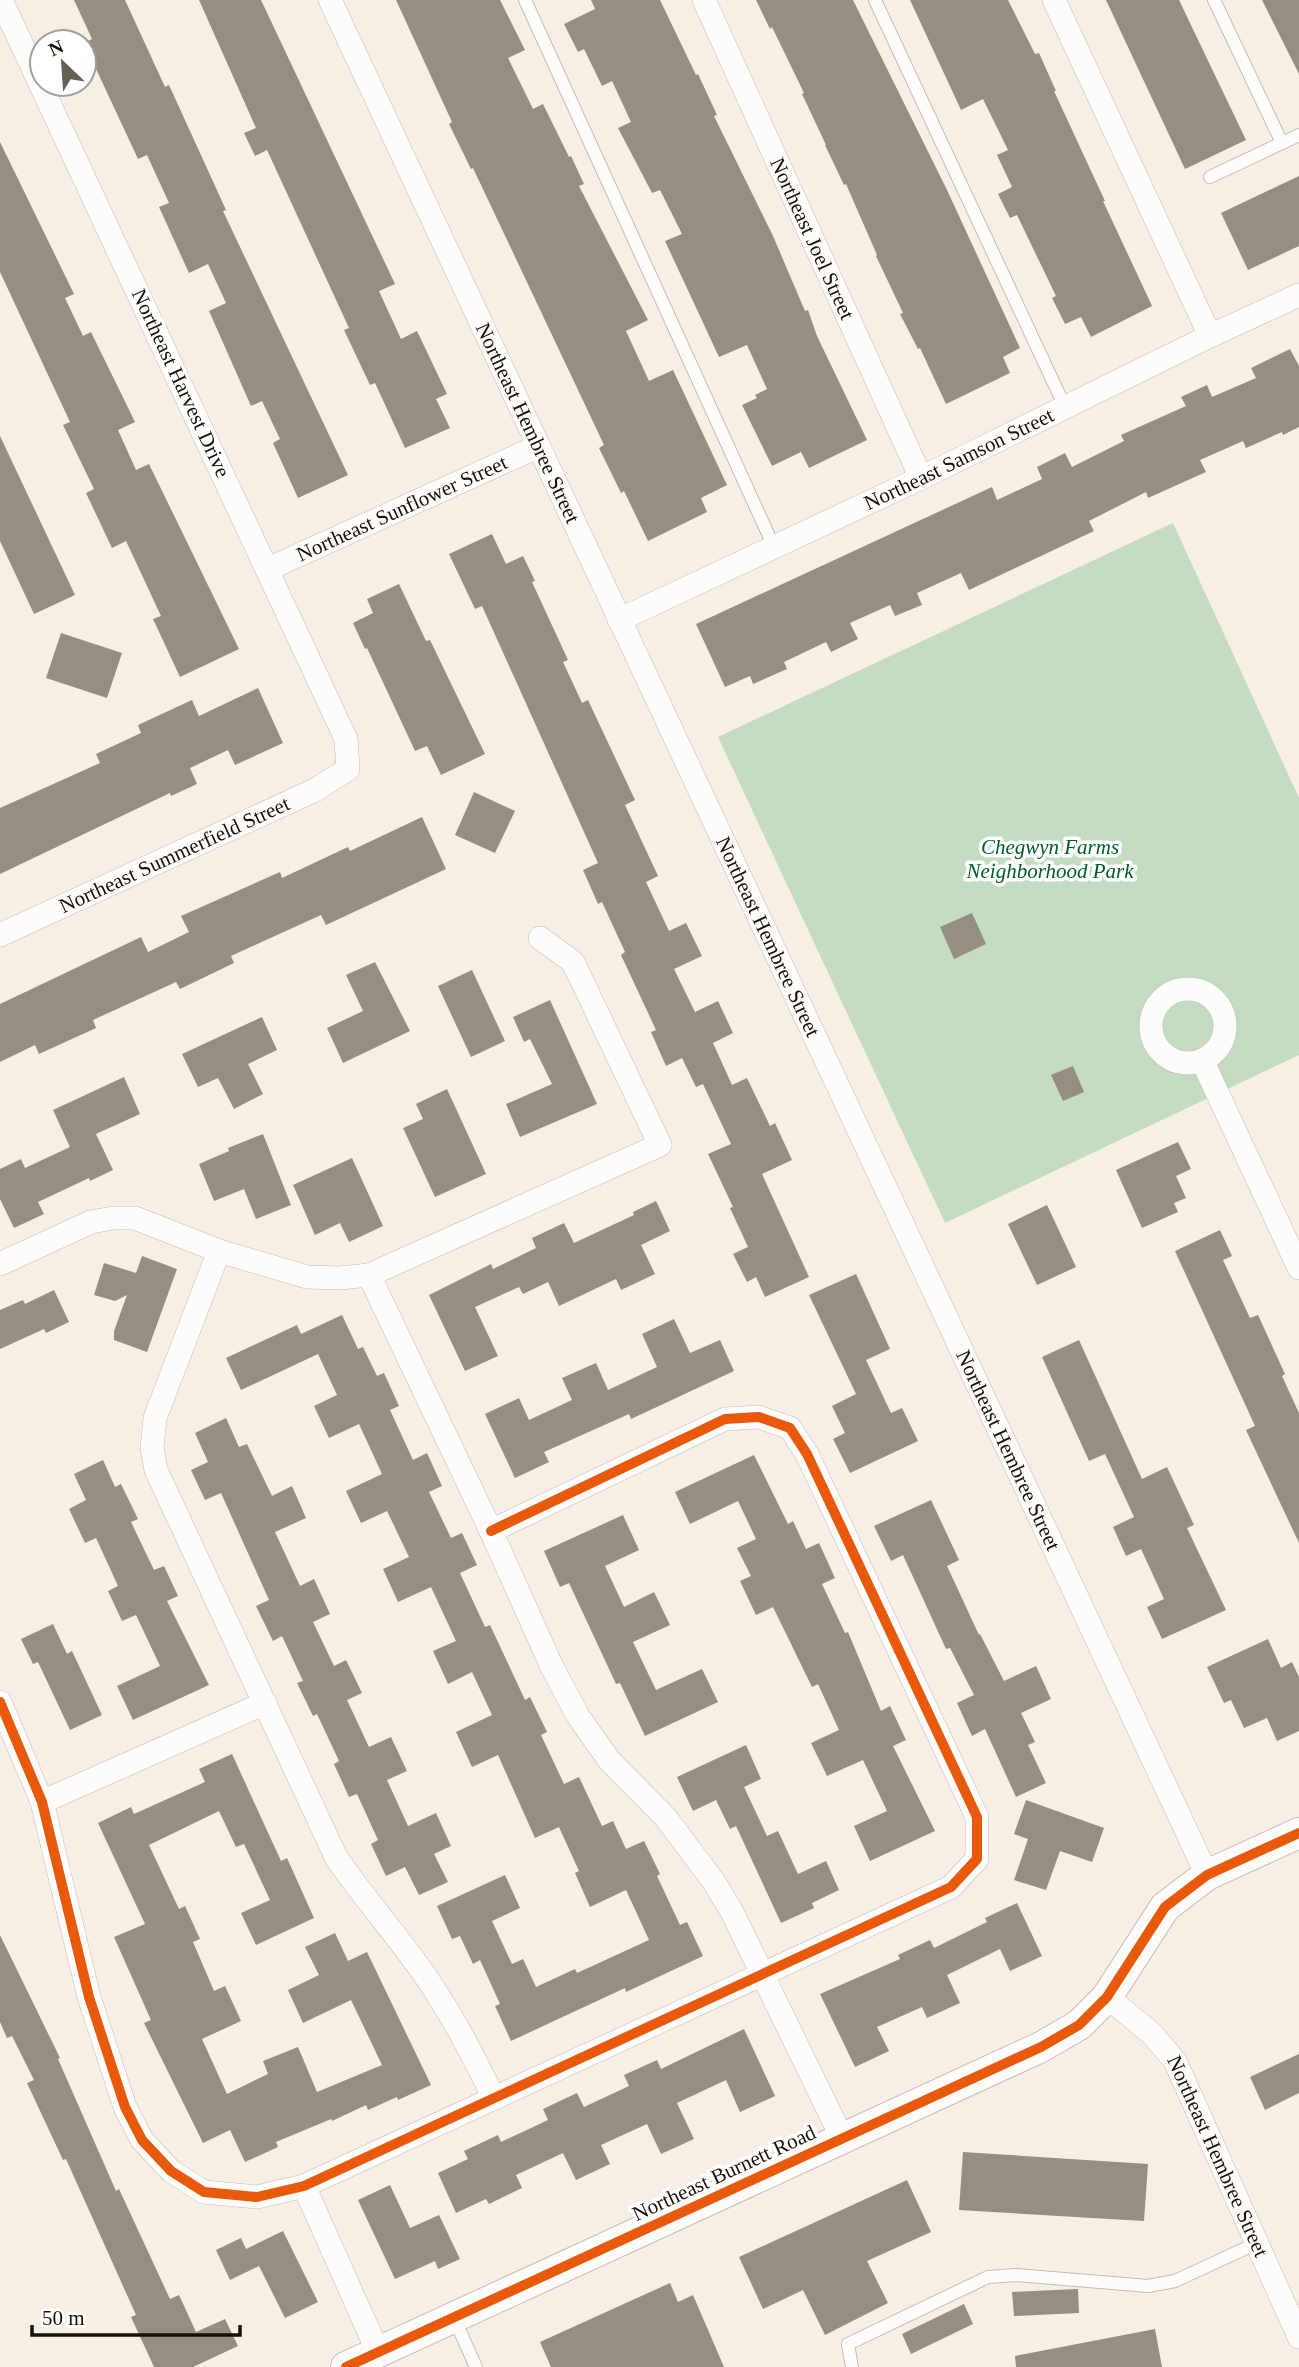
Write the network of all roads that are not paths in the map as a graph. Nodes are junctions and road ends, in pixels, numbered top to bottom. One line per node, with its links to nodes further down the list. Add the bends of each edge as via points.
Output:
1 (330, 0): 14 (street, Northeast Hembree Street)
2 (525, 0): 16 (lane)
3 (704, 0): 15 (street, Northeast Joel Street)
4 (875, 0): 13 (lane)
5 (1054, 0): 12 (street)
6 (1214, 0): 9 (lane)
7 (1, 1): 17 (street, Northeast Harvest Drive)
8 (1299, 135): 9 (lane)
9 (1282, 143): 10 (lane)
10 (1210, 177)
11 (1299, 295): 12 (street, Northeast Samson Street)
12 (1210, 336): 13 (street, Northeast Samson Street)
13 (1065, 407): 15 (street, Northeast Samson Street)
14 (537, 447): 17 (street, Northeast Sunflower Street); 18 (street, Northeast Hembree Street)
15 (921, 478): 16 (street, Northeast Samson Street)
16 (774, 547): 18 (street, Northeast Samson Street)
17 (268, 569): 19 (street, Northeast Harvest Drive, via 346,738)
18 (619, 620): 32 (street, Northeast Hembree Street)
19 (348, 769): 20 (street, Northeast Summerfield Street, via 315,790)
20 (0, 935)
21 (540, 938): 26 (street, via 573,962 660,1145)
22 (1202, 1060): 25 (street)
23 (219, 1251): 24 (street, via 135,1218 113,1218 90,1222); 26 (street, via 307,1277); 29 (street, via 155,1419 152,1448 156,1470)
24 (0, 1264)
25 (1299, 1268)
26 (369, 1275): 27 (street)
27 (491, 1531): 33 (street, via 578,1716 609,1760 666,1818 714,1882); 33 (street, via 726,1419 759,1417 790,1428 807,1454 977,1817 977,1859 951,1887)
28 (0, 1702): 30 (street)
29 (265, 1703): 30 (street); 35 (street, via 336,1857 432,1984)
30 (43, 1802): 37 (street, via 89,1997 125,2107 142,2140 171,2171 204,2192 257,2197)
31 (1299, 1833): 32 (street, Northeast Burnett Road)
32 (1207, 1875): 34 (street, Northeast Burnett Road, via 1165,1908)
33 (762, 1974): 35 (street); 36 (street)
34 (1107, 1997): 36 (street, Northeast Burnett Road, via 1079,2025 1041,2047); 38 (street, Northeast Hembree Street, via 1152,2034 1175,2061)
35 (494, 2098): 37 (street)
36 (843, 2140): 40 (street, Northeast Burnett Road)
37 (304, 2186): 42 (street)
38 (1257, 2243): 39 (street, Northeast Hembree Street); 45 (lane, via 1175,2281 1149,2286 1016,2275 988,2277 848,2344)
39 (1294, 2312): 41 (street, Northeast Hembree Street)
40 (454, 2318): 42 (street, Northeast Burnett Road); 44 (lane)
41 (1299, 2337)
42 (378, 2352): 43 (street, Northeast Burnett Road)
43 (346, 2367)
44 (476, 2367)
45 (852, 2367)

